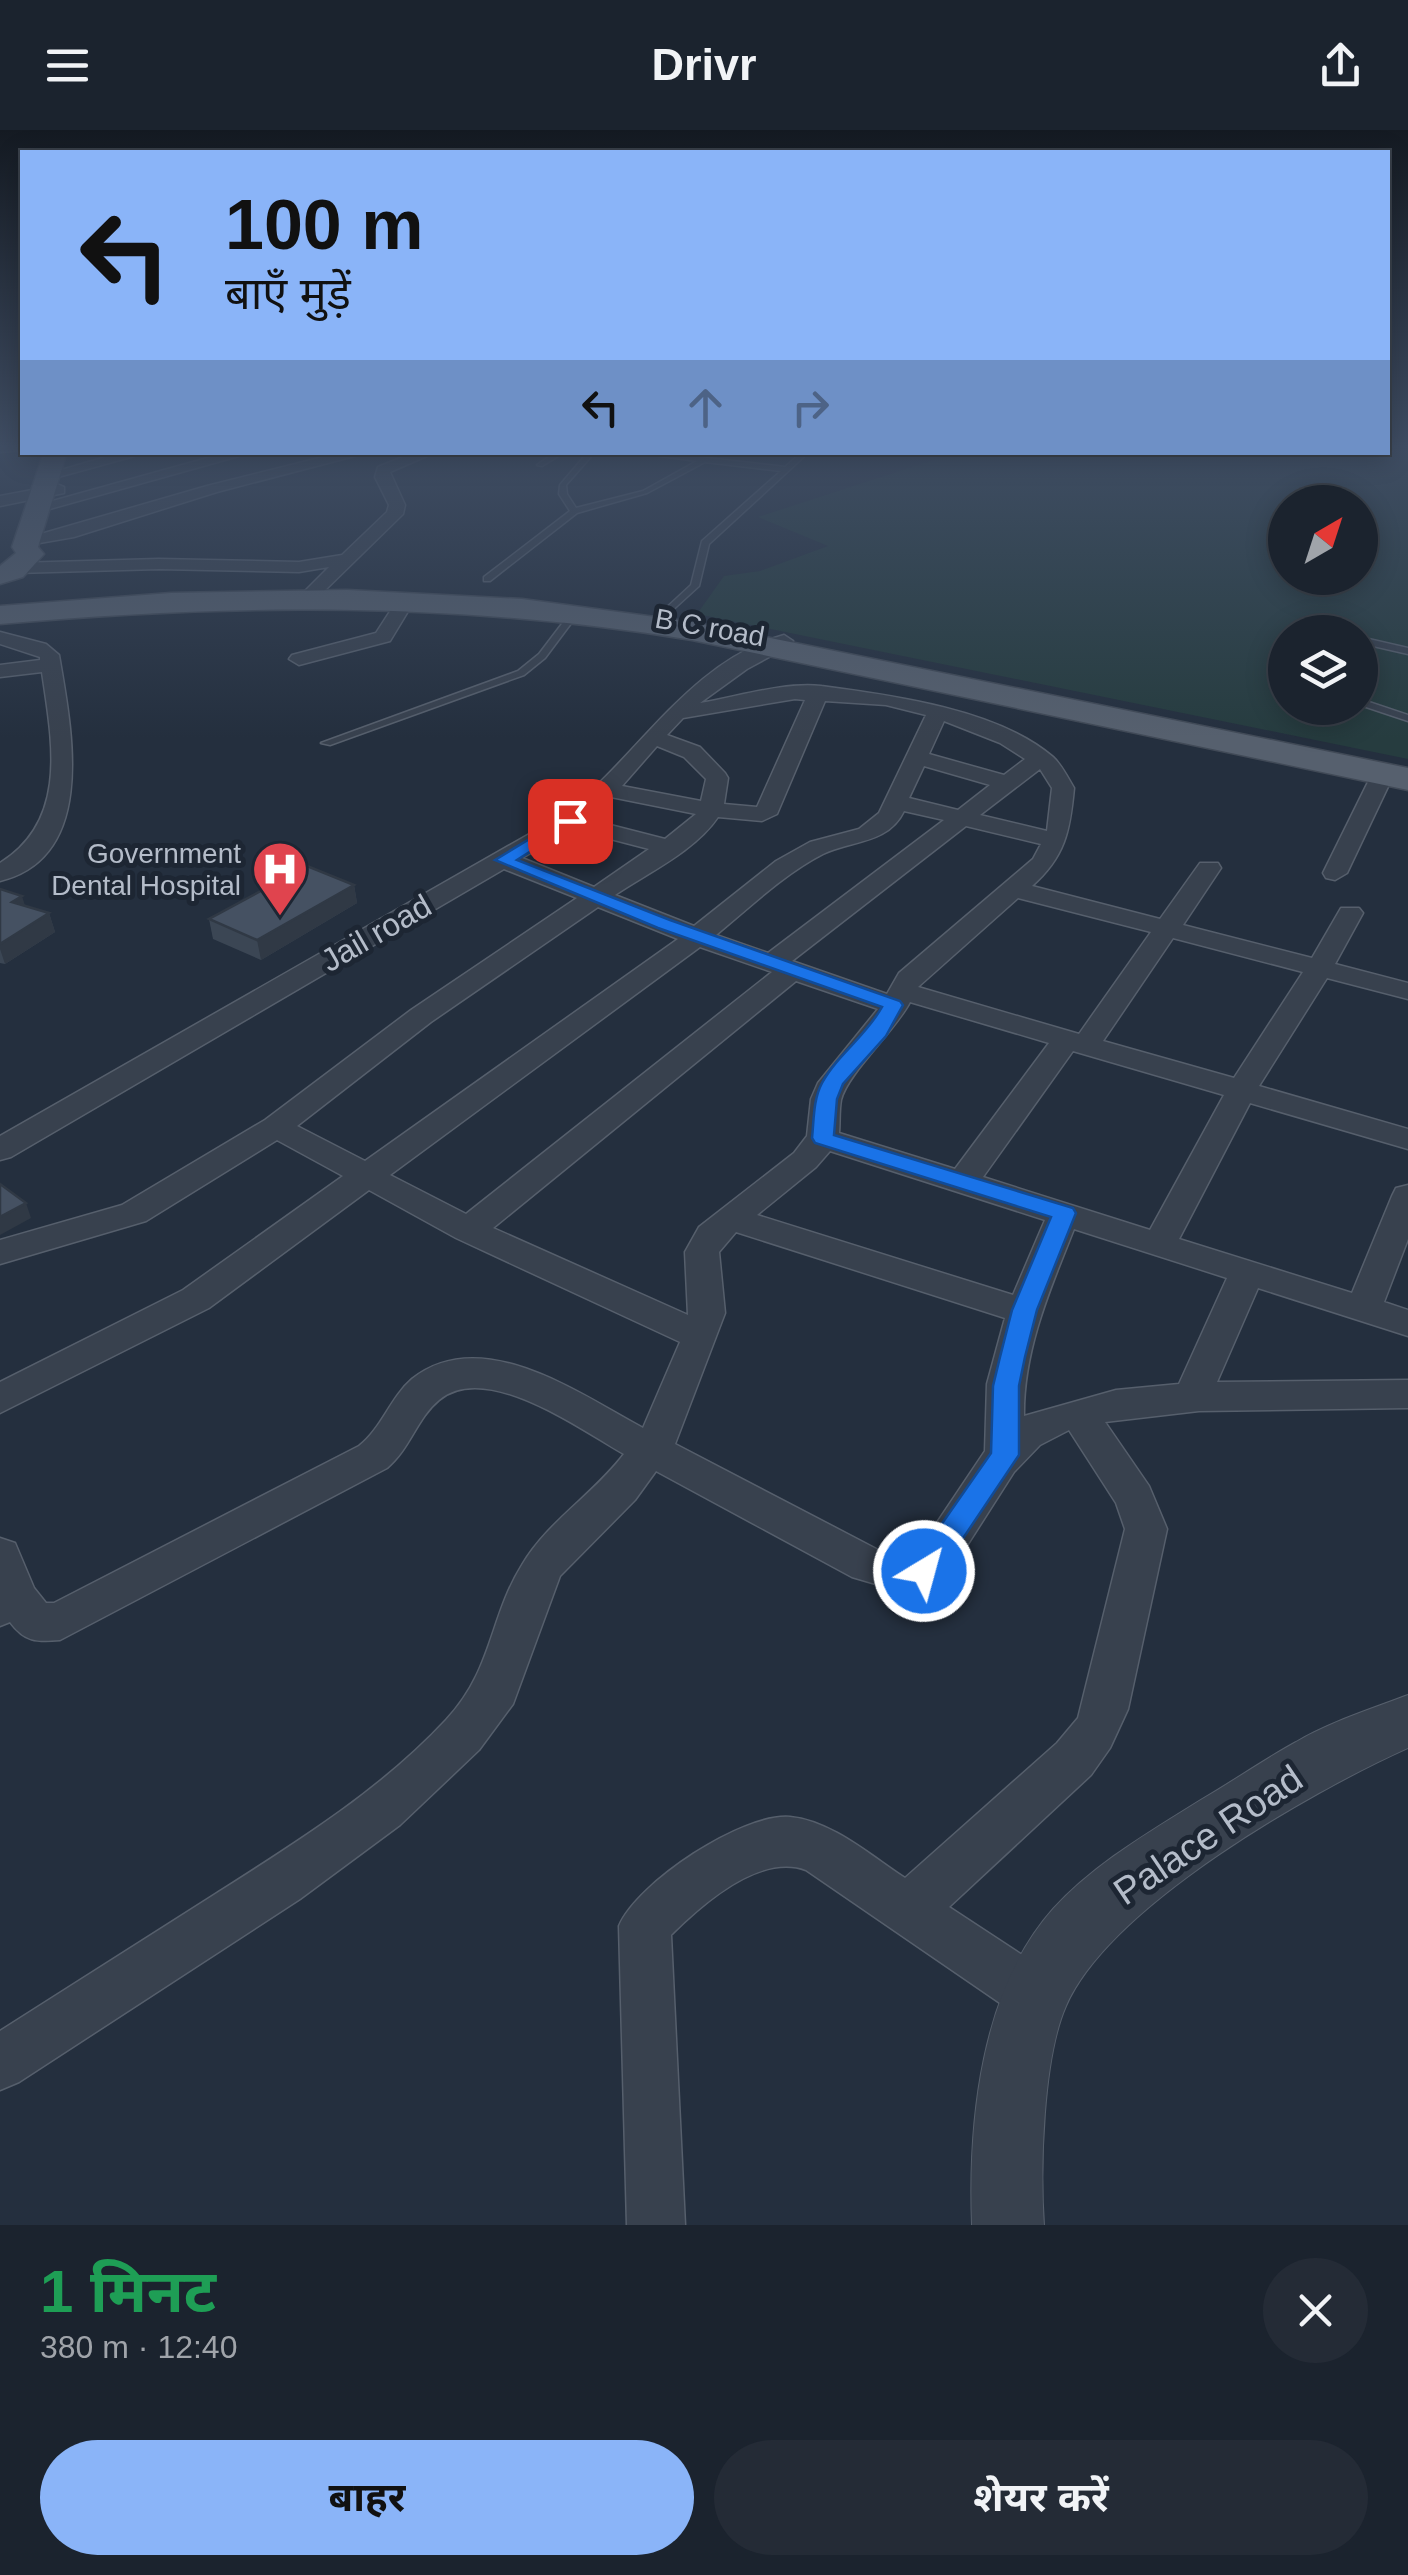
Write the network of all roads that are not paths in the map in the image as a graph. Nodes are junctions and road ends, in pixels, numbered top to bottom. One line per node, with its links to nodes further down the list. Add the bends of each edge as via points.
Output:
1 (48, 542): 5 (street)
2 (365, 542): 6 (street)
3 (535, 542): 7 (lane)
4 (706, 542): 12 (lane, via 695,586)
5 (16, 554): 6 (street, via 298,567)
6 (348, 559): 8 (street)
7 (488, 579)
8 (311, 594): 10 (main road, B C road, via 165,594); 12 (main road, B C road, via 480,598)
9 (404, 603): 10 (main road, via 184,600); 11 (main road); 17 (street, via 383,638)
10 (0, 612)
11 (574, 614): 12 (main road); 26 (lane, via 521,674)
12 (659, 621): 15 (main road, B C road)
13 (0, 638): 18 (street, via 46,651)
14 (1378, 644): 16 (lane)
15 (791, 647): 20 (street); 20 (street, Jail road, via 739,662); 29 (main road, B C road)
16 (1408, 652)
17 (300, 659)
18 (51, 665): 19 (street); 41 (street, via 64,756 52,824 39,845)
19 (0, 671)
20 (722, 676): 25 (street, Jail road)
21 (819, 692): 23 (street); 25 (street, via 774,695); 33 (street, via 769,809 755,815)
22 (1378, 708): 24 (lane)
23 (938, 712): 27 (street); 28 (street, via 1008,738)
24 (1408, 718)
25 (665, 725): 31 (street, Jail road); 33 (street, via 712,769 718,786)
26 (326, 744)
27 (917, 757): 30 (street); 32 (street)
28 (1040, 758): 30 (street); 36 (street, via 1062,788)
29 (1400, 775): 40 (street)
30 (1007, 784): 34 (street)
31 (609, 790): 33 (street); 35 (street, Jail road)
32 (896, 802): 34 (street); 46 (street, via 877,829 796,858)
33 (711, 810): 37 (street)
34 (962, 818): 36 (street); 47 (street)
35 (570, 821): 37 (street); 38 (street, Jail road)
36 (1056, 840): 42 (street, via 1043,863)
37 (672, 848): 43 (street)
38 (504, 860): 43 (street); 56 (street, Jail road)
39 (1210, 868): 45 (street)
40 (1335, 873)
41 (0, 874)
42 (1014, 889): 45 (street); 50 (street, via 955,936)
43 (598, 899): 46 (street); 53 (street, via 421,1016)
44 (1350, 912): 48 (street)
45 (1166, 929): 48 (street); 51 (street)
46 (697, 936): 47 (street); 57 (street)
47 (782, 967): 50 (street); 62 (street)
48 (1320, 968): 49 (street); 52 (street)
49 (1408, 992)
50 (897, 998): 51 (street); 54 (street, via 879,1031 833,1083)
51 (1076, 1042): 52 (street); 58 (street)
52 (1242, 1089): 55 (street); 63 (street)
53 (276, 1128): 57 (street); 64 (street, via 134,1213)
54 (823, 1138): 58 (street); 61 (street, via 805,1160)
55 (1408, 1139)
56 (0, 1150)
57 (365, 1175): 62 (street); 72 (street, via 196,1299)
58 (964, 1180): 60 (street)
59 (1408, 1196): 66 (street)
60 (1064, 1213): 63 (street); 67 (street)
61 (728, 1218): 67 (street); 69 (street, via 702,1252 707,1312)
62 (468, 1230): 69 (street)
63 (1160, 1243): 65 (street)
64 (0, 1252)
65 (1248, 1271): 66 (street); 71 (street)
66 (1364, 1308): 68 (street)
67 (1024, 1310): 75 (street, via 1006,1386)
68 (1408, 1323)
69 (701, 1336): 74 (street)
70 (1408, 1394): 71 (street)
71 (1192, 1397): 73 (street)
72 (0, 1399)
73 (1078, 1413): 75 (street, via 1029,1432); 79 (street, via 1135,1498 1146,1529 1105,1709 1074,1759)
74 (651, 1453): 75 (street, via 883,1572 906,1577 937,1557); 77 (street, via 510,1377 442,1380 421,1394 401,1430 373,1457 60,1621 36,1623); 81 (street, via 545,1564 497,1690 425,1772 296,1871)
75 (1005, 1455)
76 (0, 1555): 77 (street)
77 (8, 1603)
78 (1408, 1721): 80 (street, Palace Road, via 1320,1759 1140,1873 1075,1932)
79 (908, 1910): 80 (street); 82 (street, via 822,1852 787,1840 762,1846 656,1910 645,1926 644,1951)
80 (1035, 1994): 83 (street, Palace Road, via 1014,2082)
81 (0, 2063)
82 (656, 2225)
83 (1008, 2225)

